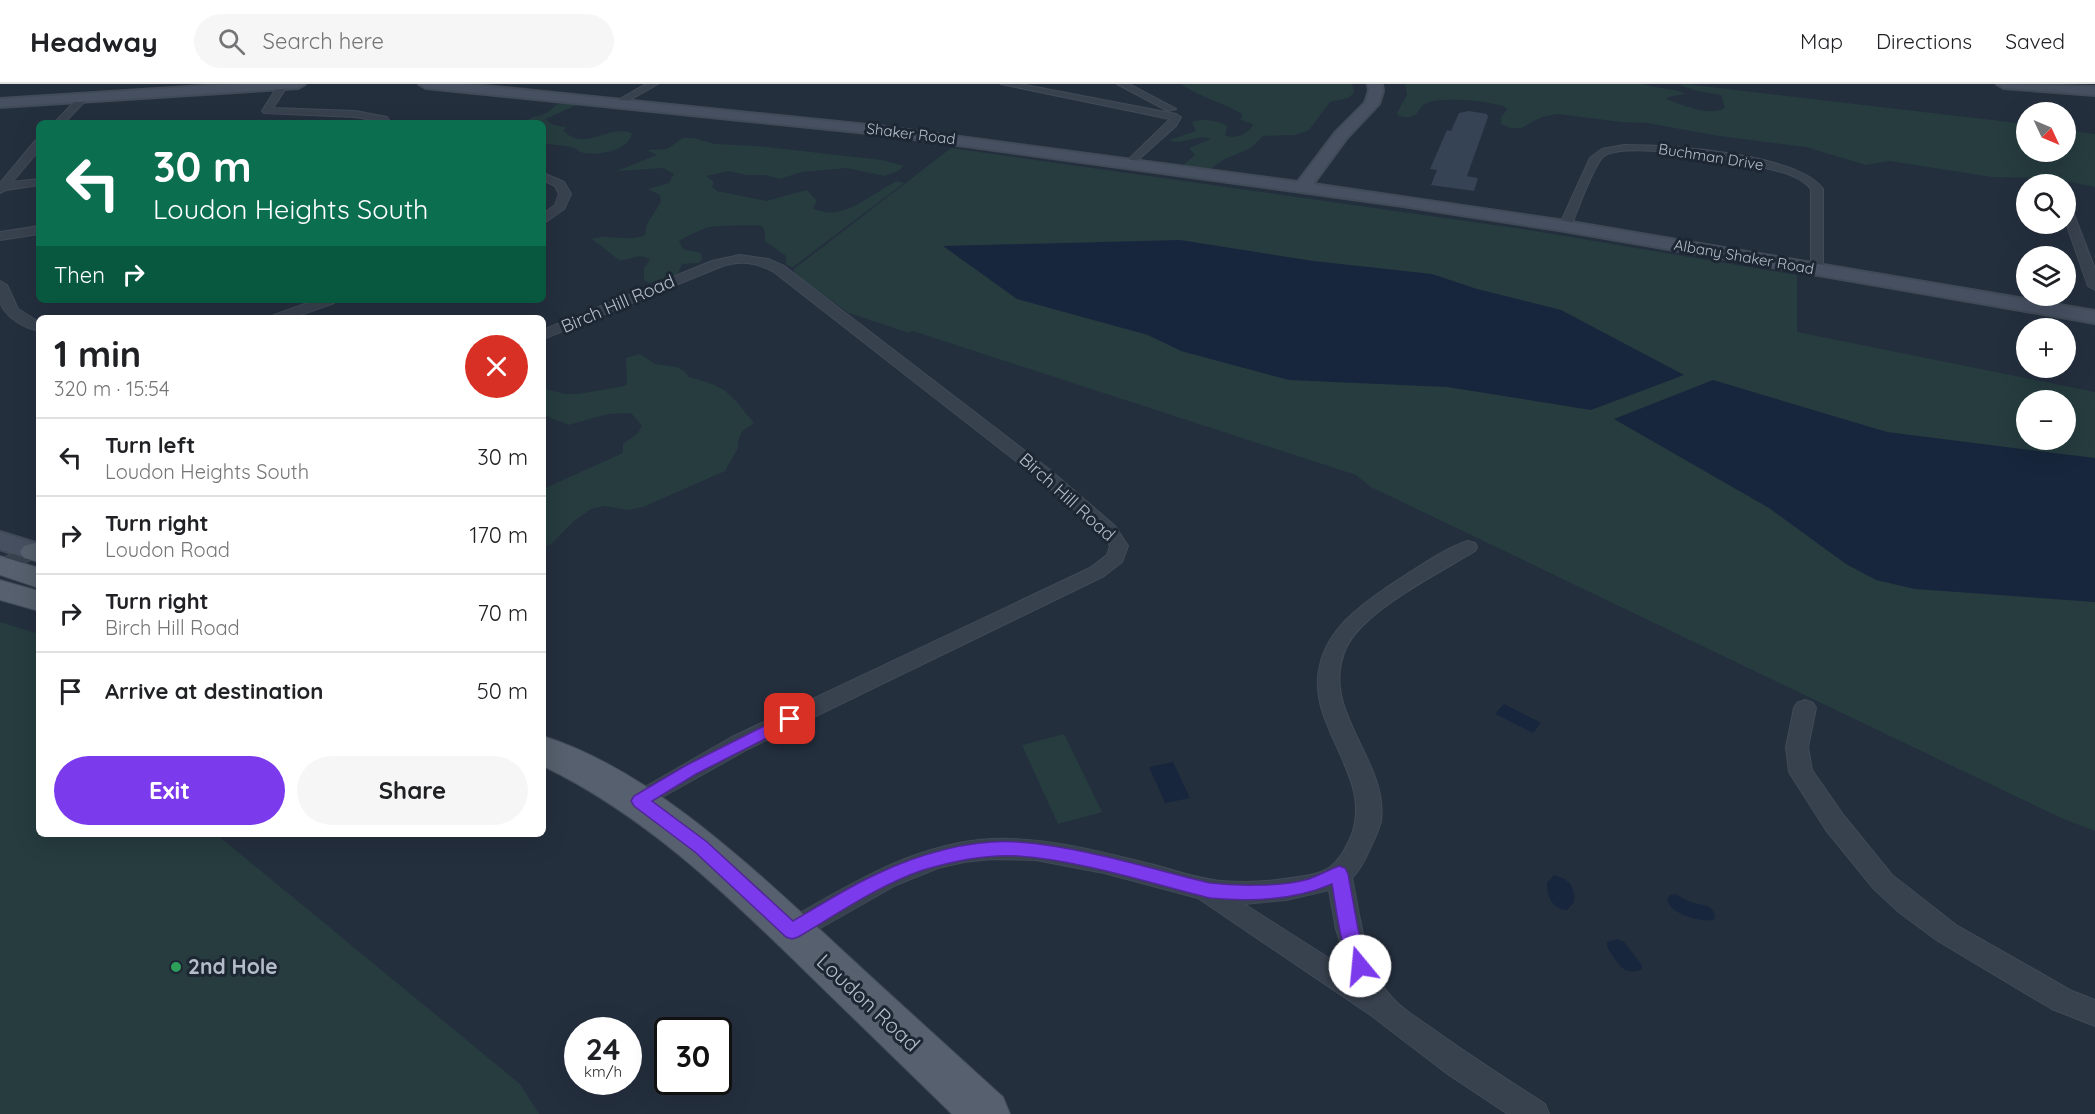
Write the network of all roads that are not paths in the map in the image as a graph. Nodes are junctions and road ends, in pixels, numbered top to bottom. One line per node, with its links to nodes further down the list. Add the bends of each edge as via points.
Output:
1 (298, 84): 8 (main road)
2 (426, 84): 12 (main road, Shaker Road)
3 (653, 84): 12 (street)
4 (1006, 84): 13 (street)
5 (1122, 84): 13 (street, via 1170,109)
6 (1375, 84): 21 (main road, via 1375,97 1357,131)
7 (2004, 84): 9 (main road)
8 (283, 85): 10 (main road); 15 (street, via 267,111 364,115)
9 (2095, 91)
10 (84, 97): 11 (main road); 14 (street)
11 (0, 103)
12 (618, 103): 17 (main road, Shaker Road, via 889,131)
13 (1176, 117): 17 (street)
14 (62, 120)
15 (384, 120)
16 (36, 147): 20 (street)
17 (1130, 164): 21 (main road, Shaker Road)
18 (546, 177): 23 (street, via 560,184 566,194 560,207)
19 (36, 182): 20 (street)
20 (1, 188)
21 (1310, 188): 22 (main road, Shaker Road)
22 (1393, 200): 24 (main road, Albany Shaker Road)
23 (546, 218)
24 (1565, 226): 28 (main road, Albany Shaker Road); 28 (street, Buchman Drive, via 1594,160 1608,150 1653,148 1758,164 1798,174 1817,189)
25 (36, 230): 27 (street)
26 (2075, 234): 30 (street)
27 (0, 236)
28 (1817, 269): 33 (main road, Albany Shaker Road)
29 (0, 285): 34 (street, via 11,310)
30 (2095, 286)
31 (321, 303): 32 (street)
32 (287, 315)
33 (2095, 317)
34 (36, 326)
35 (546, 334): 45 (street, Birch Hill Road, via 716,264 741,258 763,261 779,269 1003,441 1106,526 1119,546 1115,558 1097,572 740,743)
36 (0, 540): 38 (main road)
37 (1468, 547): 46 (street, via 1365,615 1345,634 1332,657 1329,683 1336,717 1362,784 1369,818 1355,855)
38 (36, 557)
39 (36, 558): 40 (main road)
40 (0, 565)
41 (0, 590): 42 (main road)
42 (36, 600)
43 (1805, 708): 49 (street, via 1797,747 1801,772 1878,875 1933,924)
44 (546, 751): 45 (main road, Loudon Road)
45 (639, 801): 48 (main road, Loudon Road, via 701,847)
46 (1339, 874): 47 (street, via 1309,886 1271,892); 50 (street, via 1360,966)
47 (1196, 887): 48 (street, via 1050,853 984,850 942,858 891,876); 50 (street, via 1232,907)
48 (792, 931): 53 (main road, Loudon Road)
49 (2062, 1000): 51 (street); 52 (street)
50 (1385, 1011): 54 (street)
51 (2095, 1013)
52 (2095, 1027)
53 (986, 1114)
54 (1534, 1114)

